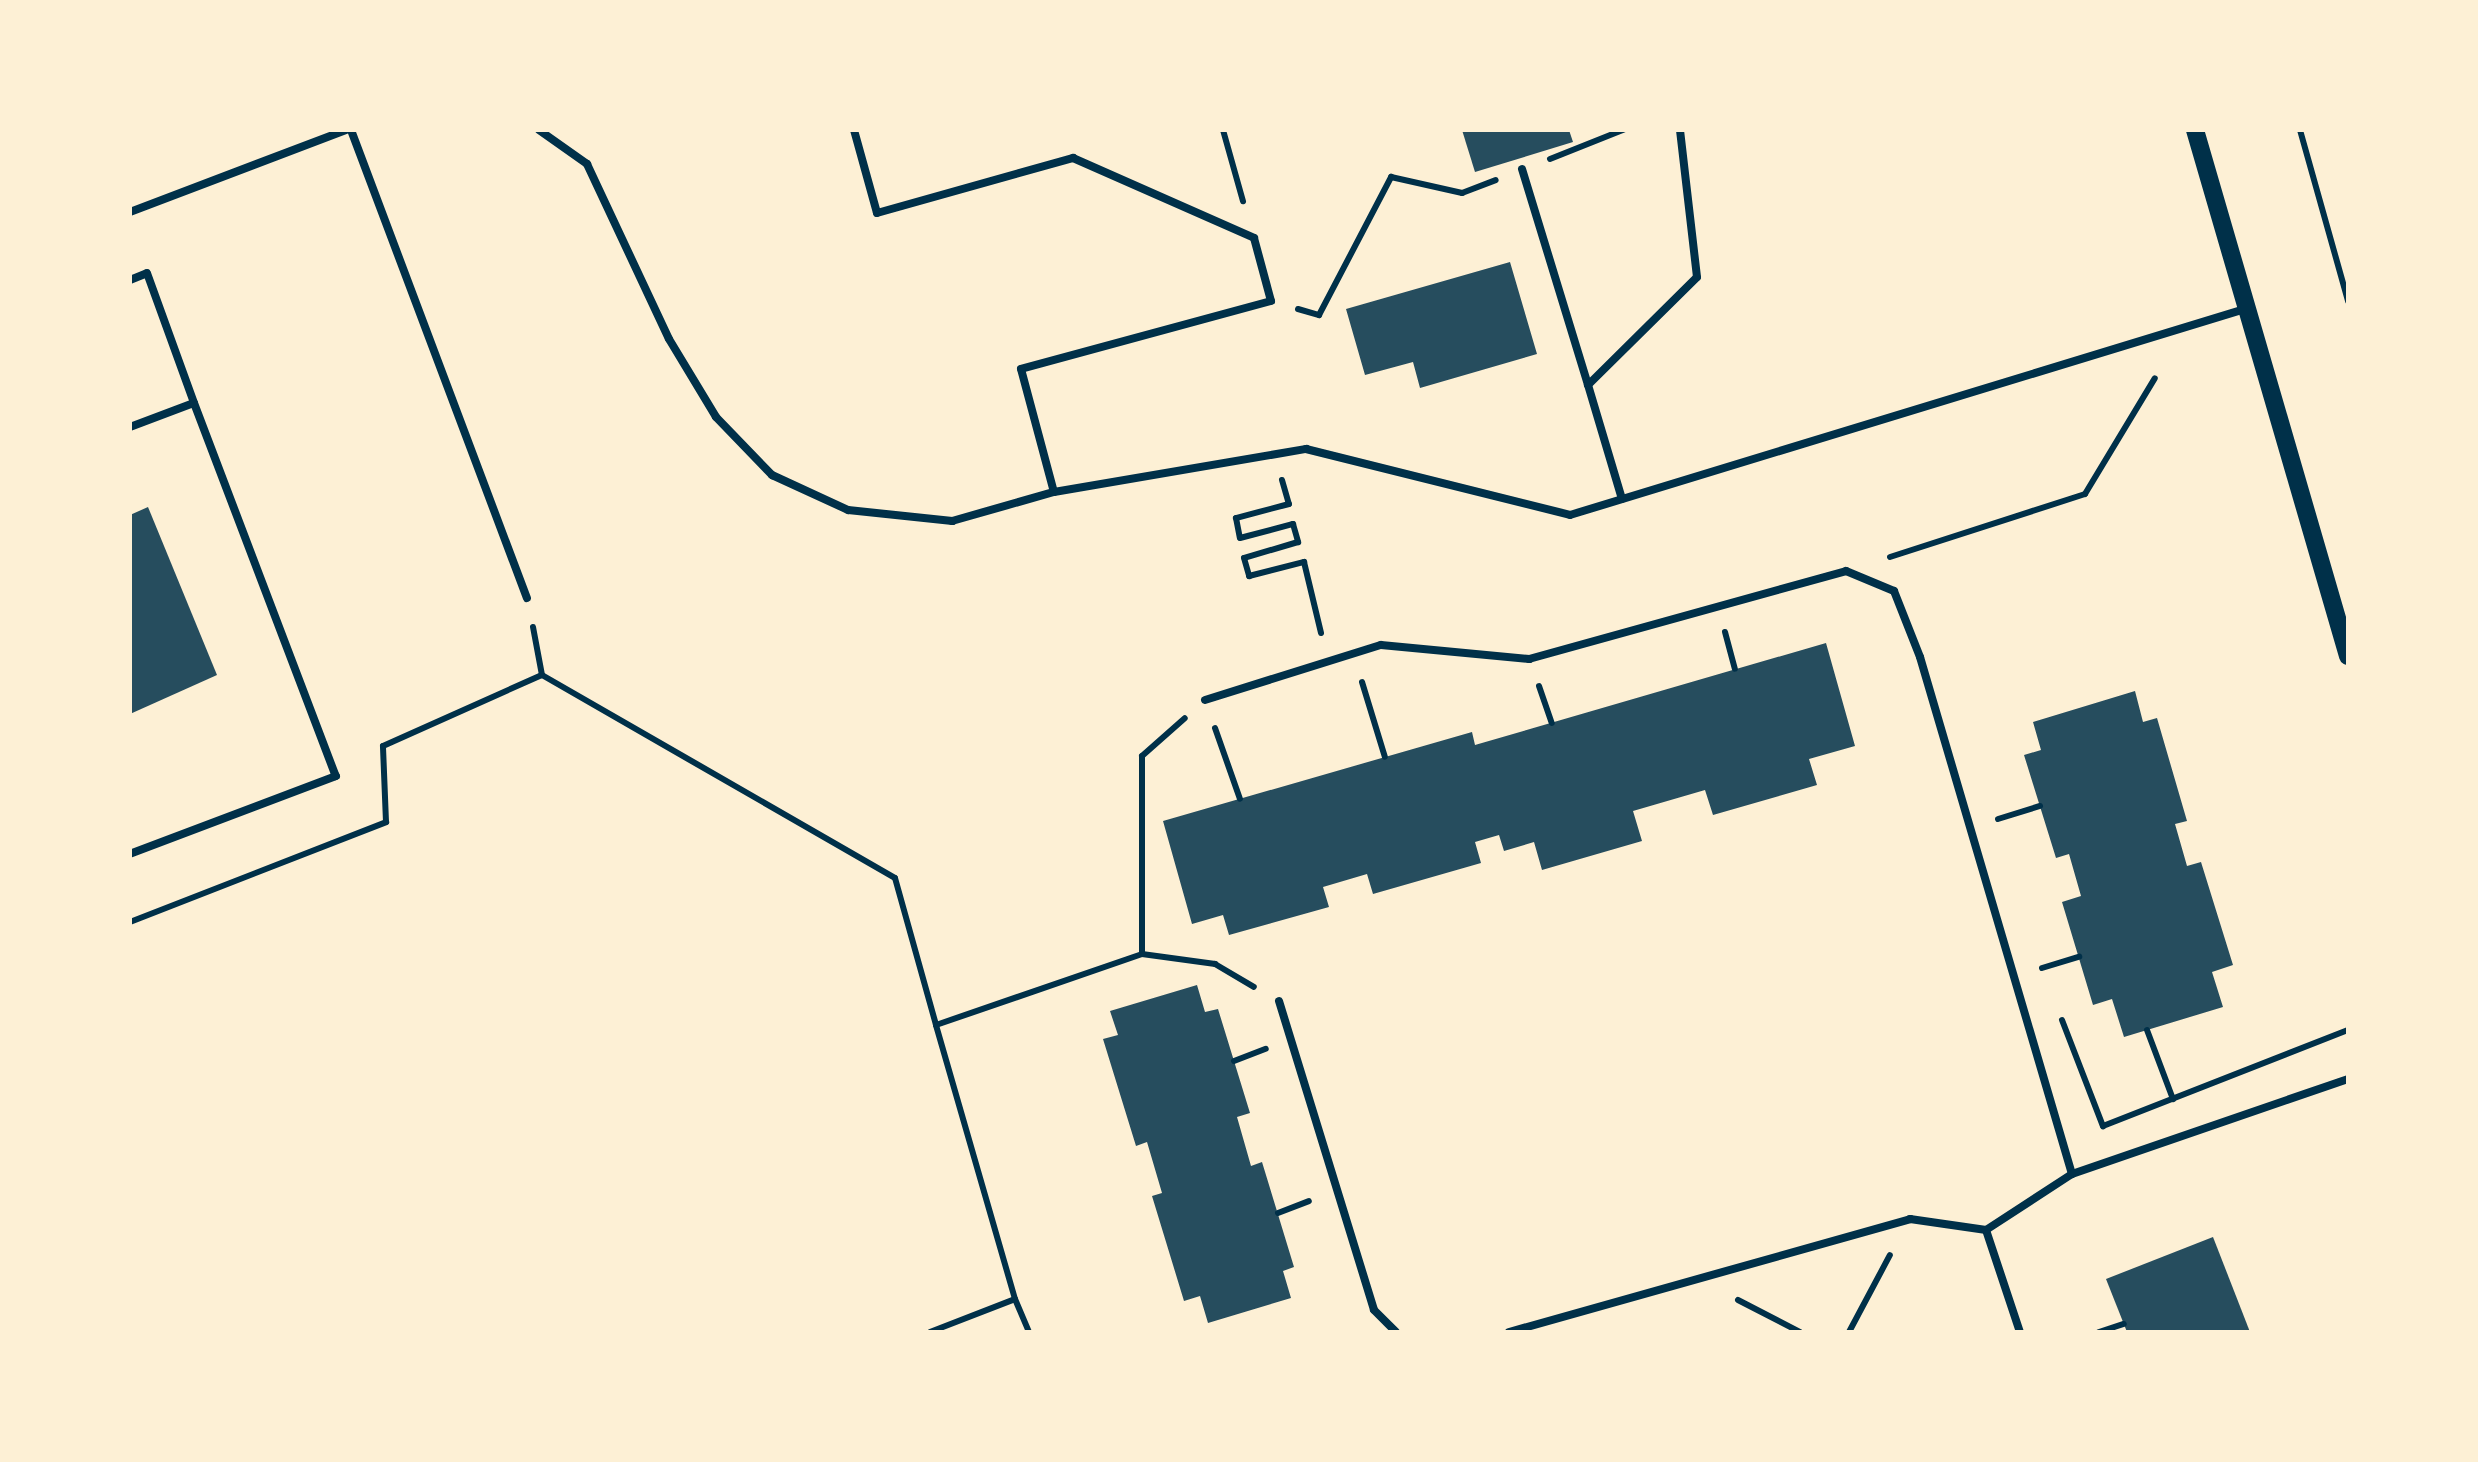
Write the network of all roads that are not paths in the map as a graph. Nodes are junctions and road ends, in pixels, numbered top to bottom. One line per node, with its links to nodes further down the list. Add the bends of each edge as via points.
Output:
1 (348, 130): 7 (lane); 15 (lane)
2 (539, 130): 13 (lane, via 587,164 670,340 716,417 772,474 848,510 952,521)
3 (854, 130): 13 (lane, via 878,212 1073,158 1254,238 1271,301 1021,368)
4 (1680, 130): 10 (lane, via 1696,278)
5 (2196, 130): 9 (street)
6 (1522, 169): 10 (lane)
7 (130, 212)
8 (130, 280): 11 (lane, via 147,273)
9 (2245, 309): 14 (lane); 16 (street)
10 (1588, 385): 14 (lane)
11 (194, 403): 12 (lane); 18 (lane, via 336,776)
12 (130, 427)
13 (1054, 492): 14 (lane, via 1306,449 1570,515)
14 (1622, 499)
15 (527, 598)
16 (2348, 656)
17 (1205, 700): 21 (lane, via 1381,644 1529,659 1846,571 1894,591)
18 (130, 854)
19 (1279, 1001): 23 (lane, via 1374,1310)
20 (2348, 1079): 21 (lane)
21 (2072, 1174): 22 (lane)
22 (1986, 1230): 24 (lane, via 1910,1219); 25 (lane)
23 (1396, 1332)
24 (1509, 1332)
25 (2020, 1332)

